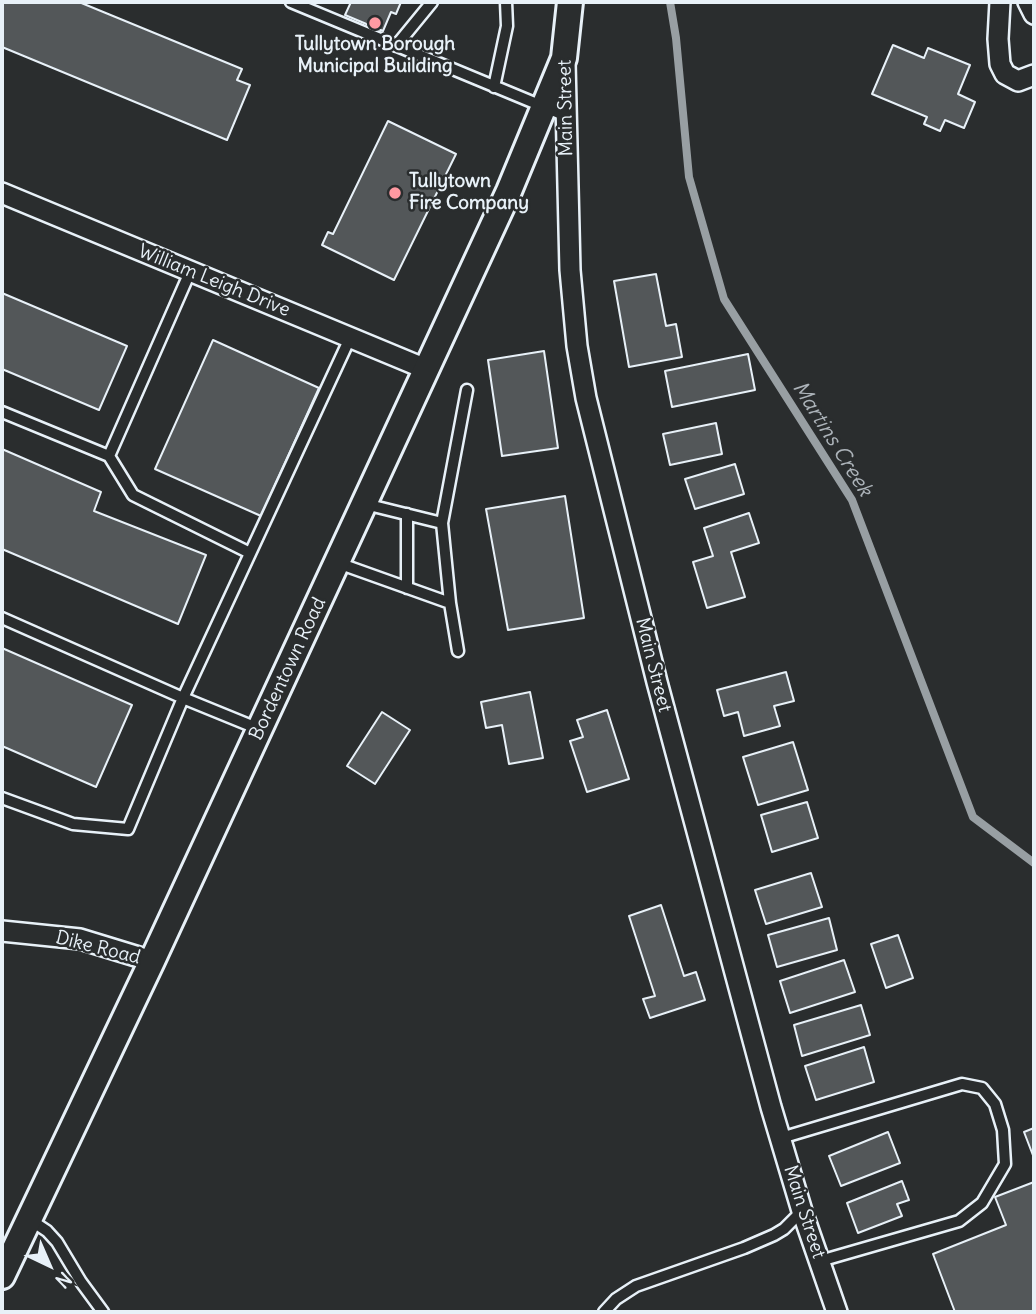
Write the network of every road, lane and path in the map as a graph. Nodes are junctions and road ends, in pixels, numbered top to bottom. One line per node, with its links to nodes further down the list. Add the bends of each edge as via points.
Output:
1 (291, 2): 8 (lane)
2 (432, 2): 8 (lane)
3 (506, 2): 11 (lane, via 507,26)
4 (570, 2): 9 (street, Main Street)
5 (1000, 2): 10 (street, via 998,39 1004,74 1018,81)
6 (1028, 2): 7 (street)
7 (1034, 14)
8 (396, 46): 11 (lane)
9 (565, 58): 12 (street, Bordentown Road)
10 (1034, 75)
11 (494, 87): 12 (lane)
12 (555, 112): 16 (street, Bordentown Road, via 509,191); 34 (street, Main Street, via 586,398 657,682)
13 (2, 193): 14 (street, William Leigh Drive)
14 (190, 272): 15 (street, William Leigh Drive); 19 (lane)
15 (350, 338): 16 (street, William Leigh Drive); 23 (lane)
16 (426, 369): 20 (street, Bordentown Road)
17 (467, 390): 22 (lane)
18 (2, 412): 19 (lane)
19 (109, 456): 23 (lane, via 133,495)
20 (363, 504): 21 (lane); 24 (street, Bordentown Road)
21 (407, 514): 22 (lane); 25 (lane)
22 (442, 523): 26 (lane)
23 (250, 553): 29 (lane)
24 (338, 564): 25 (lane); 30 (street, Bordentown Road)
25 (407, 588): 26 (lane)
26 (450, 603): 28 (lane)
27 (2, 618): 29 (lane)
28 (458, 651)
29 (183, 698): 30 (lane); 31 (lane, via 128,829 73,824)
30 (259, 730): 33 (street, Bordentown Road)
31 (2, 798)
32 (2, 931): 33 (street, Dike Road, via 79,939)
33 (152, 961): 36 (street, Bordentown Road)
34 (781, 1138): 35 (street, Main Street); 37 (lane, via 962,1084 982,1088 995,1104 1003,1130 1005,1164 982,1203 959,1221)
35 (802, 1211): 37 (street, Main Street); 40 (lane, via 784,1229 764,1239 636,1286)
36 (29, 1219): 38 (street, Bordentown Road); 39 (lane, via 57,1242)
37 (820, 1261): 41 (street, Main Street)
38 (2, 1276)
39 (103, 1312)
40 (604, 1312)
41 (837, 1312)

